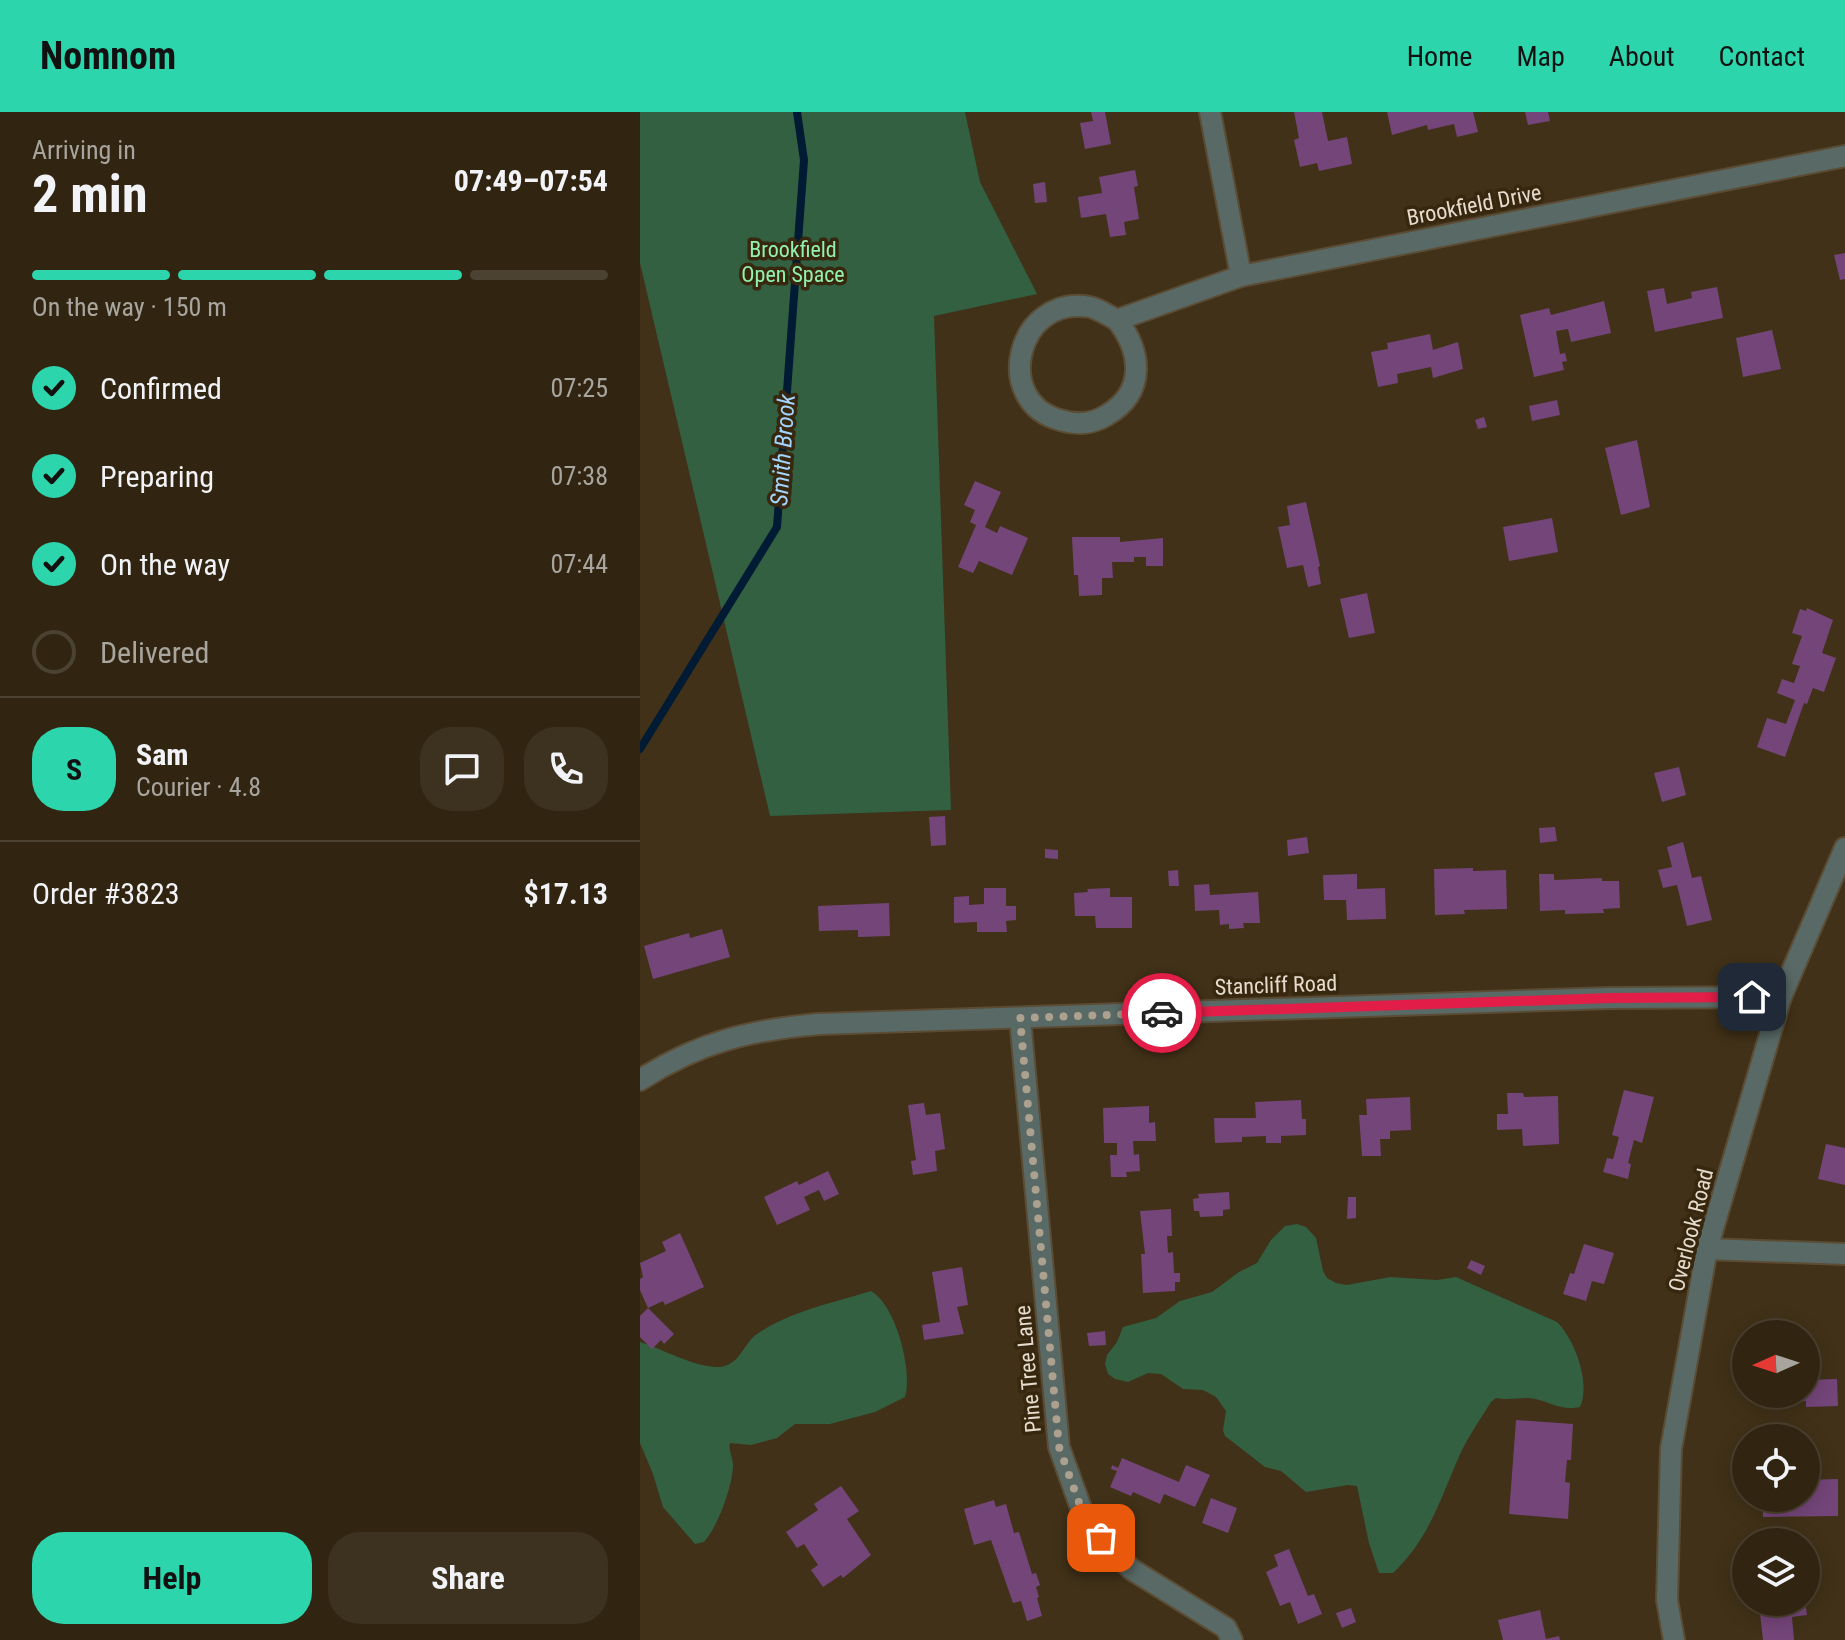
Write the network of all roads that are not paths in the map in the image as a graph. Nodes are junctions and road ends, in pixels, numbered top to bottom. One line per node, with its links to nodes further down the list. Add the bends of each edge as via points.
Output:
1 (1210, 112): 3 (street)
2 (1845, 156): 3 (street, Brookfield Drive)
3 (1241, 276): 4 (street, Brookfield Drive)
4 (1117, 320): 4 (street, via 1136,356 1136,377 1117,410 1099,420 1073,424 1036,407 1022,382 1019,362 1023,342 1036,323 1073,306 1093,308)
5 (1845, 848): 6 (street, Overlook Road)
6 (1781, 997): 7 (street, Stancliff Road, via 1595,998); 9 (street, Overlook Road)
7 (1020, 1018): 8 (street, Stancliff Road, via 819,1024 747,1033 692,1051); 11 (street, Pine Tree Lane, via 1059,1447 1086,1522 1131,1569 1226,1628)
8 (640, 1080)
9 (1707, 1249): 10 (street); 12 (street, Overlook Road, via 1671,1449 1667,1600)
10 (1845, 1254)
11 (1232, 1640)
12 (1674, 1640)

